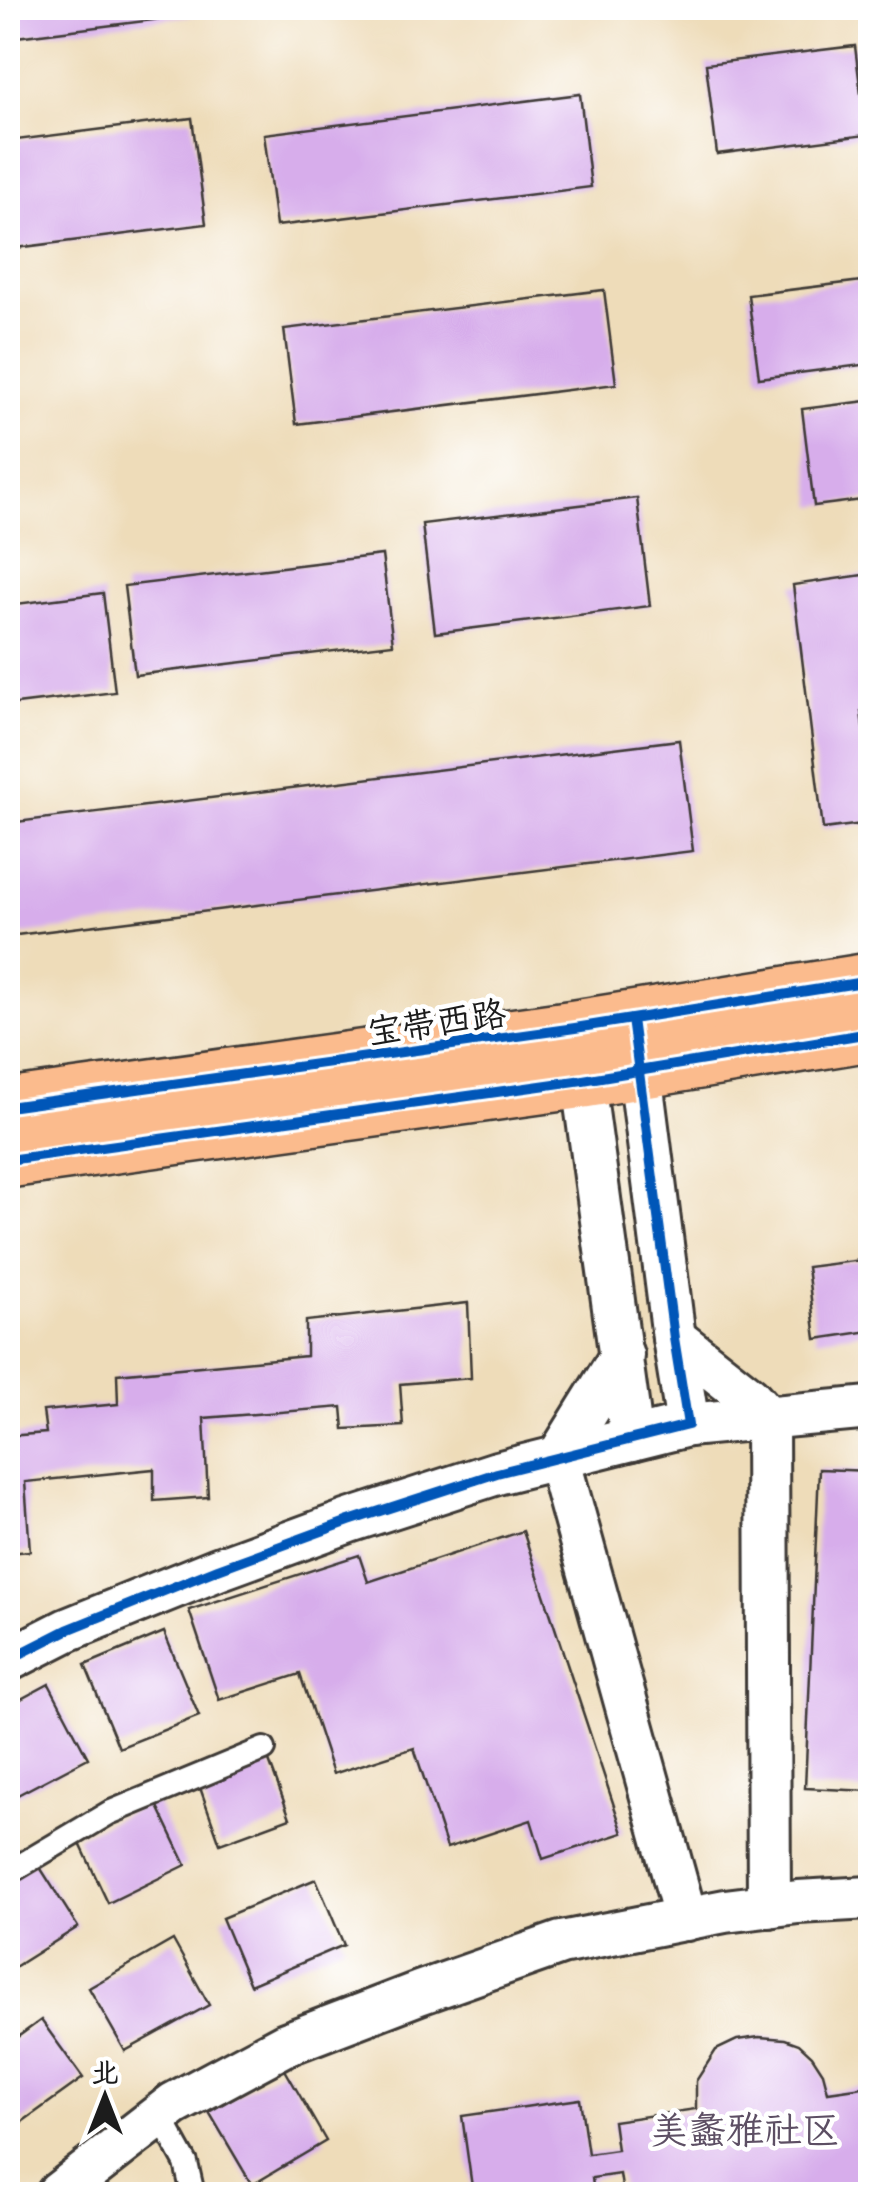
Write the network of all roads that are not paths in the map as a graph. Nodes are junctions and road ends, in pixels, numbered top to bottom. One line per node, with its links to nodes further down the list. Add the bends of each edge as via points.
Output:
1 (870, 980): 3 (main road, 宝带西路)
2 (870, 1033): 3 (main road, 宝带西路)
3 (636, 1045): 4 (main road, 宝带西路); 7 (street)
4 (579, 1054): 5 (main road, 宝带西路); 6 (main road, 宝带西路); 8 (street)
5 (8, 1107)
6 (8, 1160)
7 (674, 1338): 10 (street); 11 (street)
8 (622, 1355): 12 (street); 13 (street)
9 (870, 1408): 10 (street)
10 (767, 1417): 11 (street); 18 (street)
11 (688, 1425): 12 (street)
12 (632, 1439): 13 (street)
13 (558, 1458): 14 (street, via 349,1521 67,1630); 19 (street)
14 (8, 1660)
15 (264, 1749): 16 (lane, via 109,1814)
16 (8, 1873)
17 (870, 1898): 18 (street)
18 (769, 1906): 19 (street)
19 (686, 1919): 20 (street, via 561,1943 419,1993 286,2044)
20 (160, 2116): 21 (street); 22 (lane, via 186,2163)
21 (58, 2194)
22 (193, 2194)

